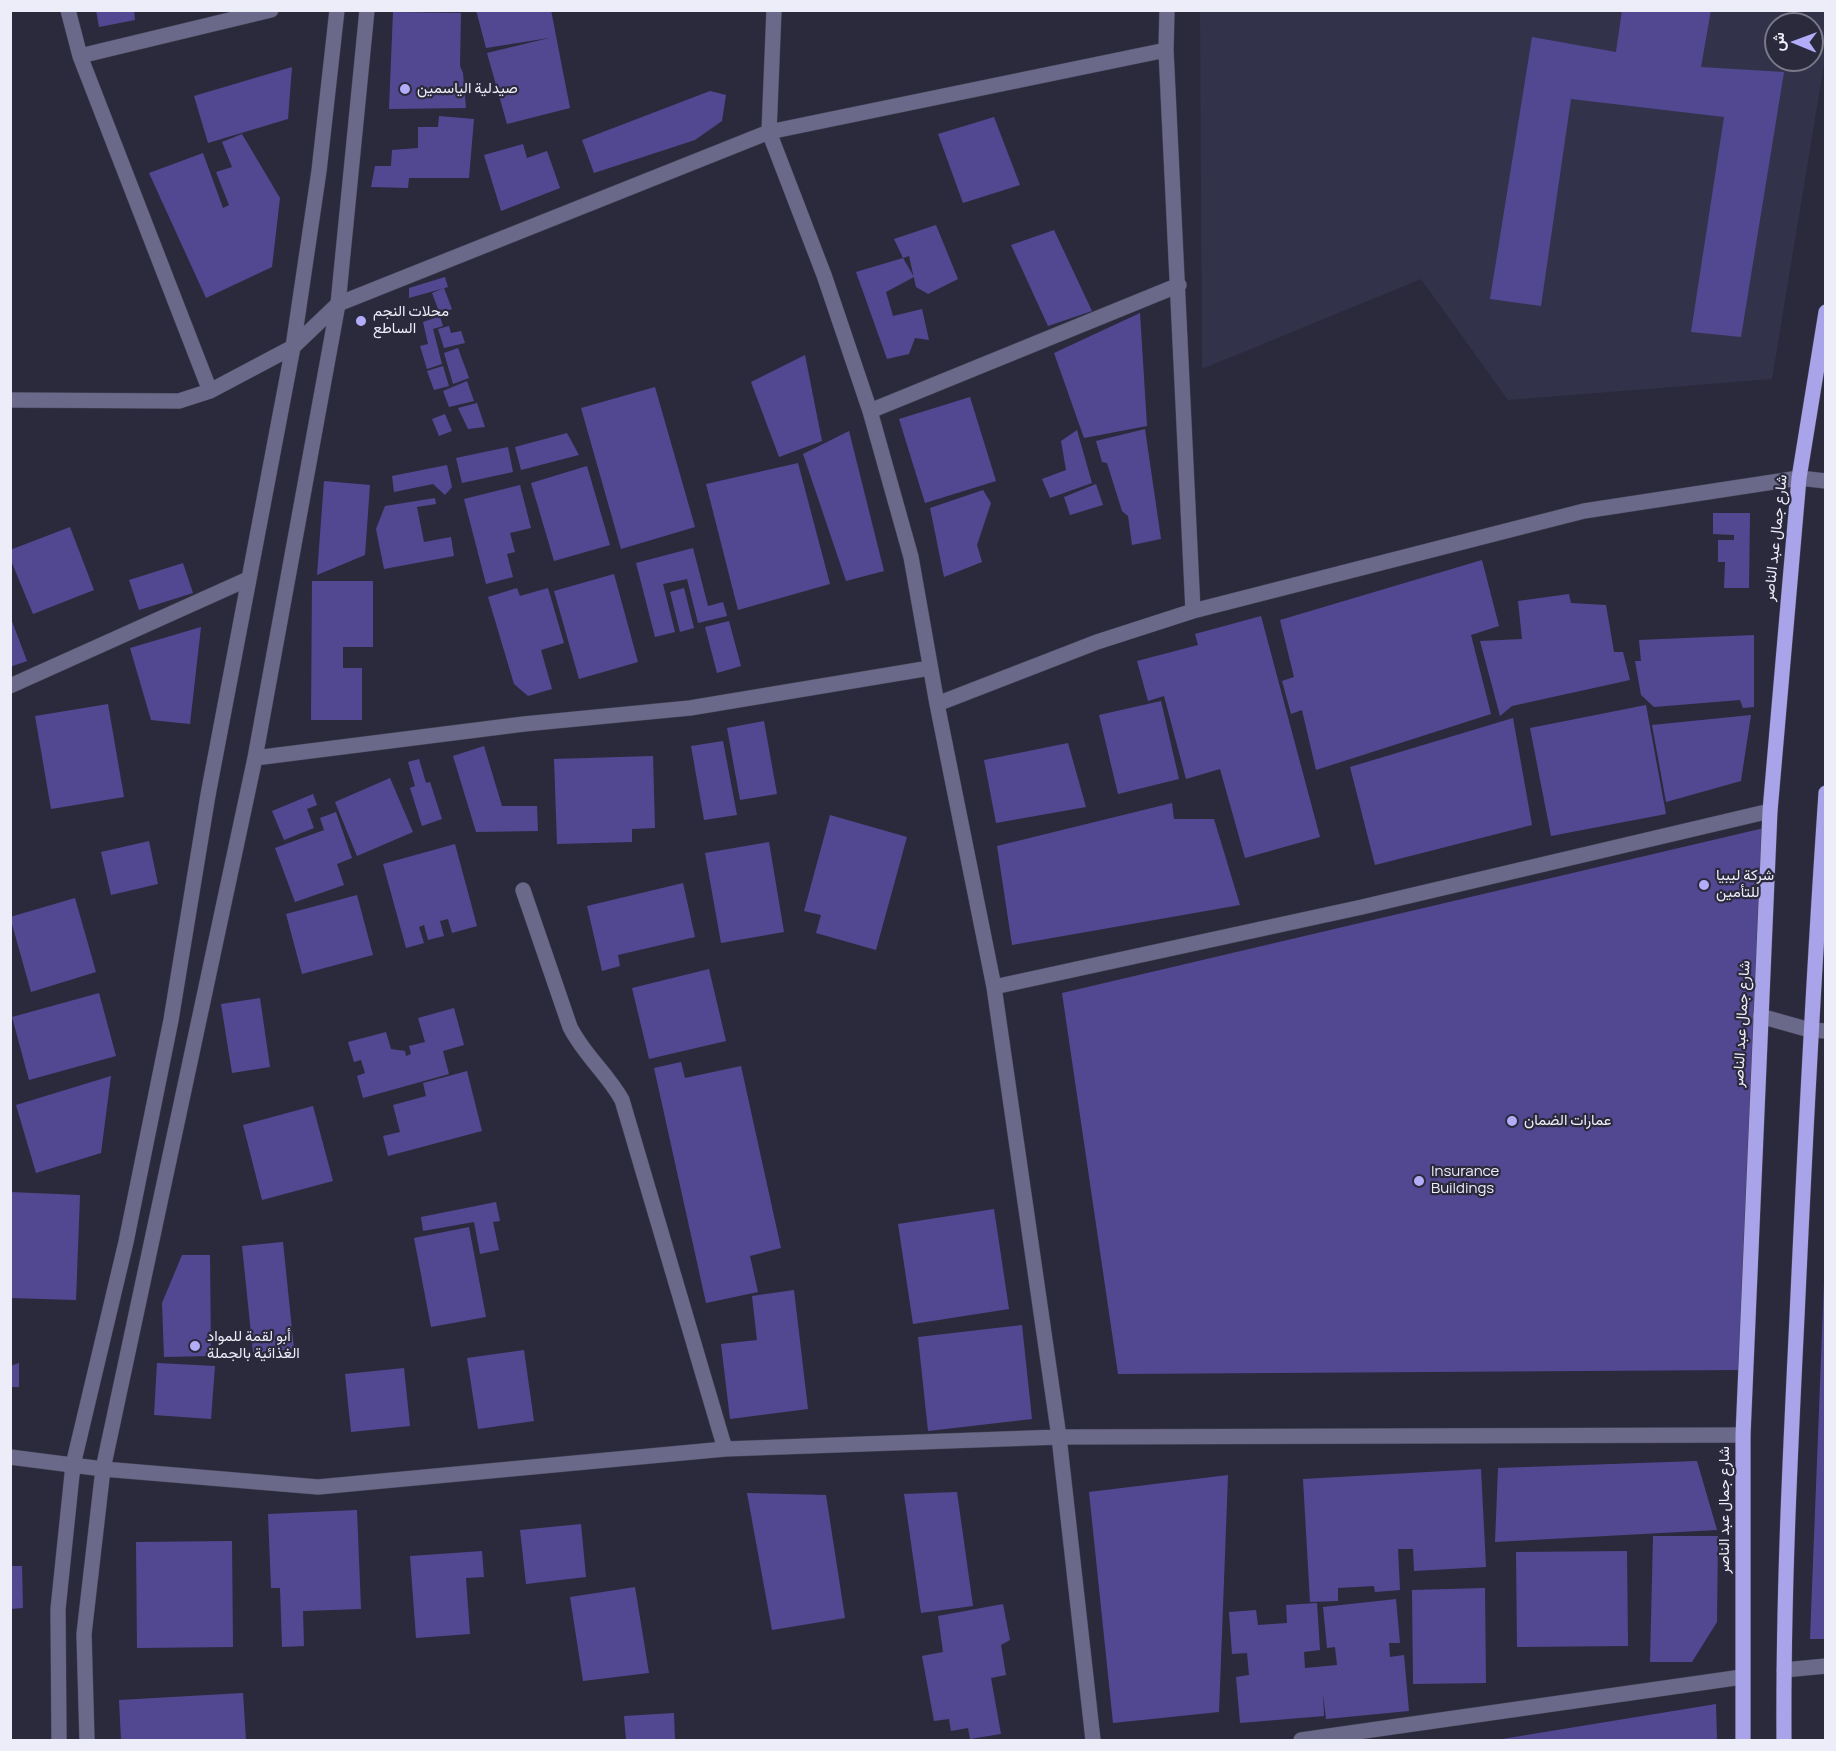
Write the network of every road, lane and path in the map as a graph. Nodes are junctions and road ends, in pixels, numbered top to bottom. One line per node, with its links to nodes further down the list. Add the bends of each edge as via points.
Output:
1 (68, 10): 8 (street)
2 (271, 10): 8 (street)
3 (337, 10): 13 (street)
4 (367, 10): 11 (street)
5 (774, 10): 9 (street)
6 (1167, 10): 7 (street)
7 (1166, 50): 9 (street); 10 (street)
8 (80, 56): 14 (street)
9 (769, 132): 11 (street); 16 (street, via 824,275)
10 (1179, 285): 16 (street); 20 (street)
11 (338, 304): 13 (street); 24 (street)
12 (1826, 312): 17 (main road, شارع جمال عبد الناصر)
13 (293, 347): 14 (street); 19 (street)
14 (210, 391): 15 (street, via 179,401)
15 (10, 400)
16 (870, 411): 21 (street, via 911,557)
17 (1799, 478): 18 (street); 20 (street, via 1584,511); 26 (main road, شارع جمال عبد الناصر)
18 (1826, 481)
19 (248, 579): 22 (street); 35 (street, via 168,1032 126,1242)
20 (1193, 611): 23 (street, via 1097,642)
21 (930, 668): 23 (street); 24 (street, via 690,708)
22 (10, 686)
23 (937, 704): 28 (street)
24 (255, 758): 36 (street)
25 (1826, 793): 30 (main road)
26 (1770, 811): 28 (street, via 1362,907); 29 (main road, شارع جمال عبد الناصر)
27 (523, 890): 33 (street, via 570,1027 580,1047 610,1078 622,1100)
28 (994, 987): 32 (street)
29 (1761, 1016): 30 (street); 31 (main road, شارع جمال عبد الناصر)
30 (1818, 1030): 38 (main road, via 1791,1428)
31 (1743, 1435): 32 (street); 39 (main road, شارع جمال عبد الناصر)
32 (1059, 1437): 33 (street); 42 (street)
33 (725, 1449): 36 (street, via 318,1487)
34 (10, 1457): 35 (street)
35 (73, 1465): 36 (street); 40 (street, via 58,1609)
36 (103, 1469): 41 (street, via 84,1634)
37 (1826, 1666): 38 (street)
38 (1784, 1670): 45 (main road)
39 (1742, 1677): 43 (street); 44 (main road, شارع جمال عبد الناصر)
40 (59, 1740)
41 (87, 1740)
42 (1094, 1740)
43 (1301, 1740)
44 (1743, 1740)
45 (1784, 1740)

